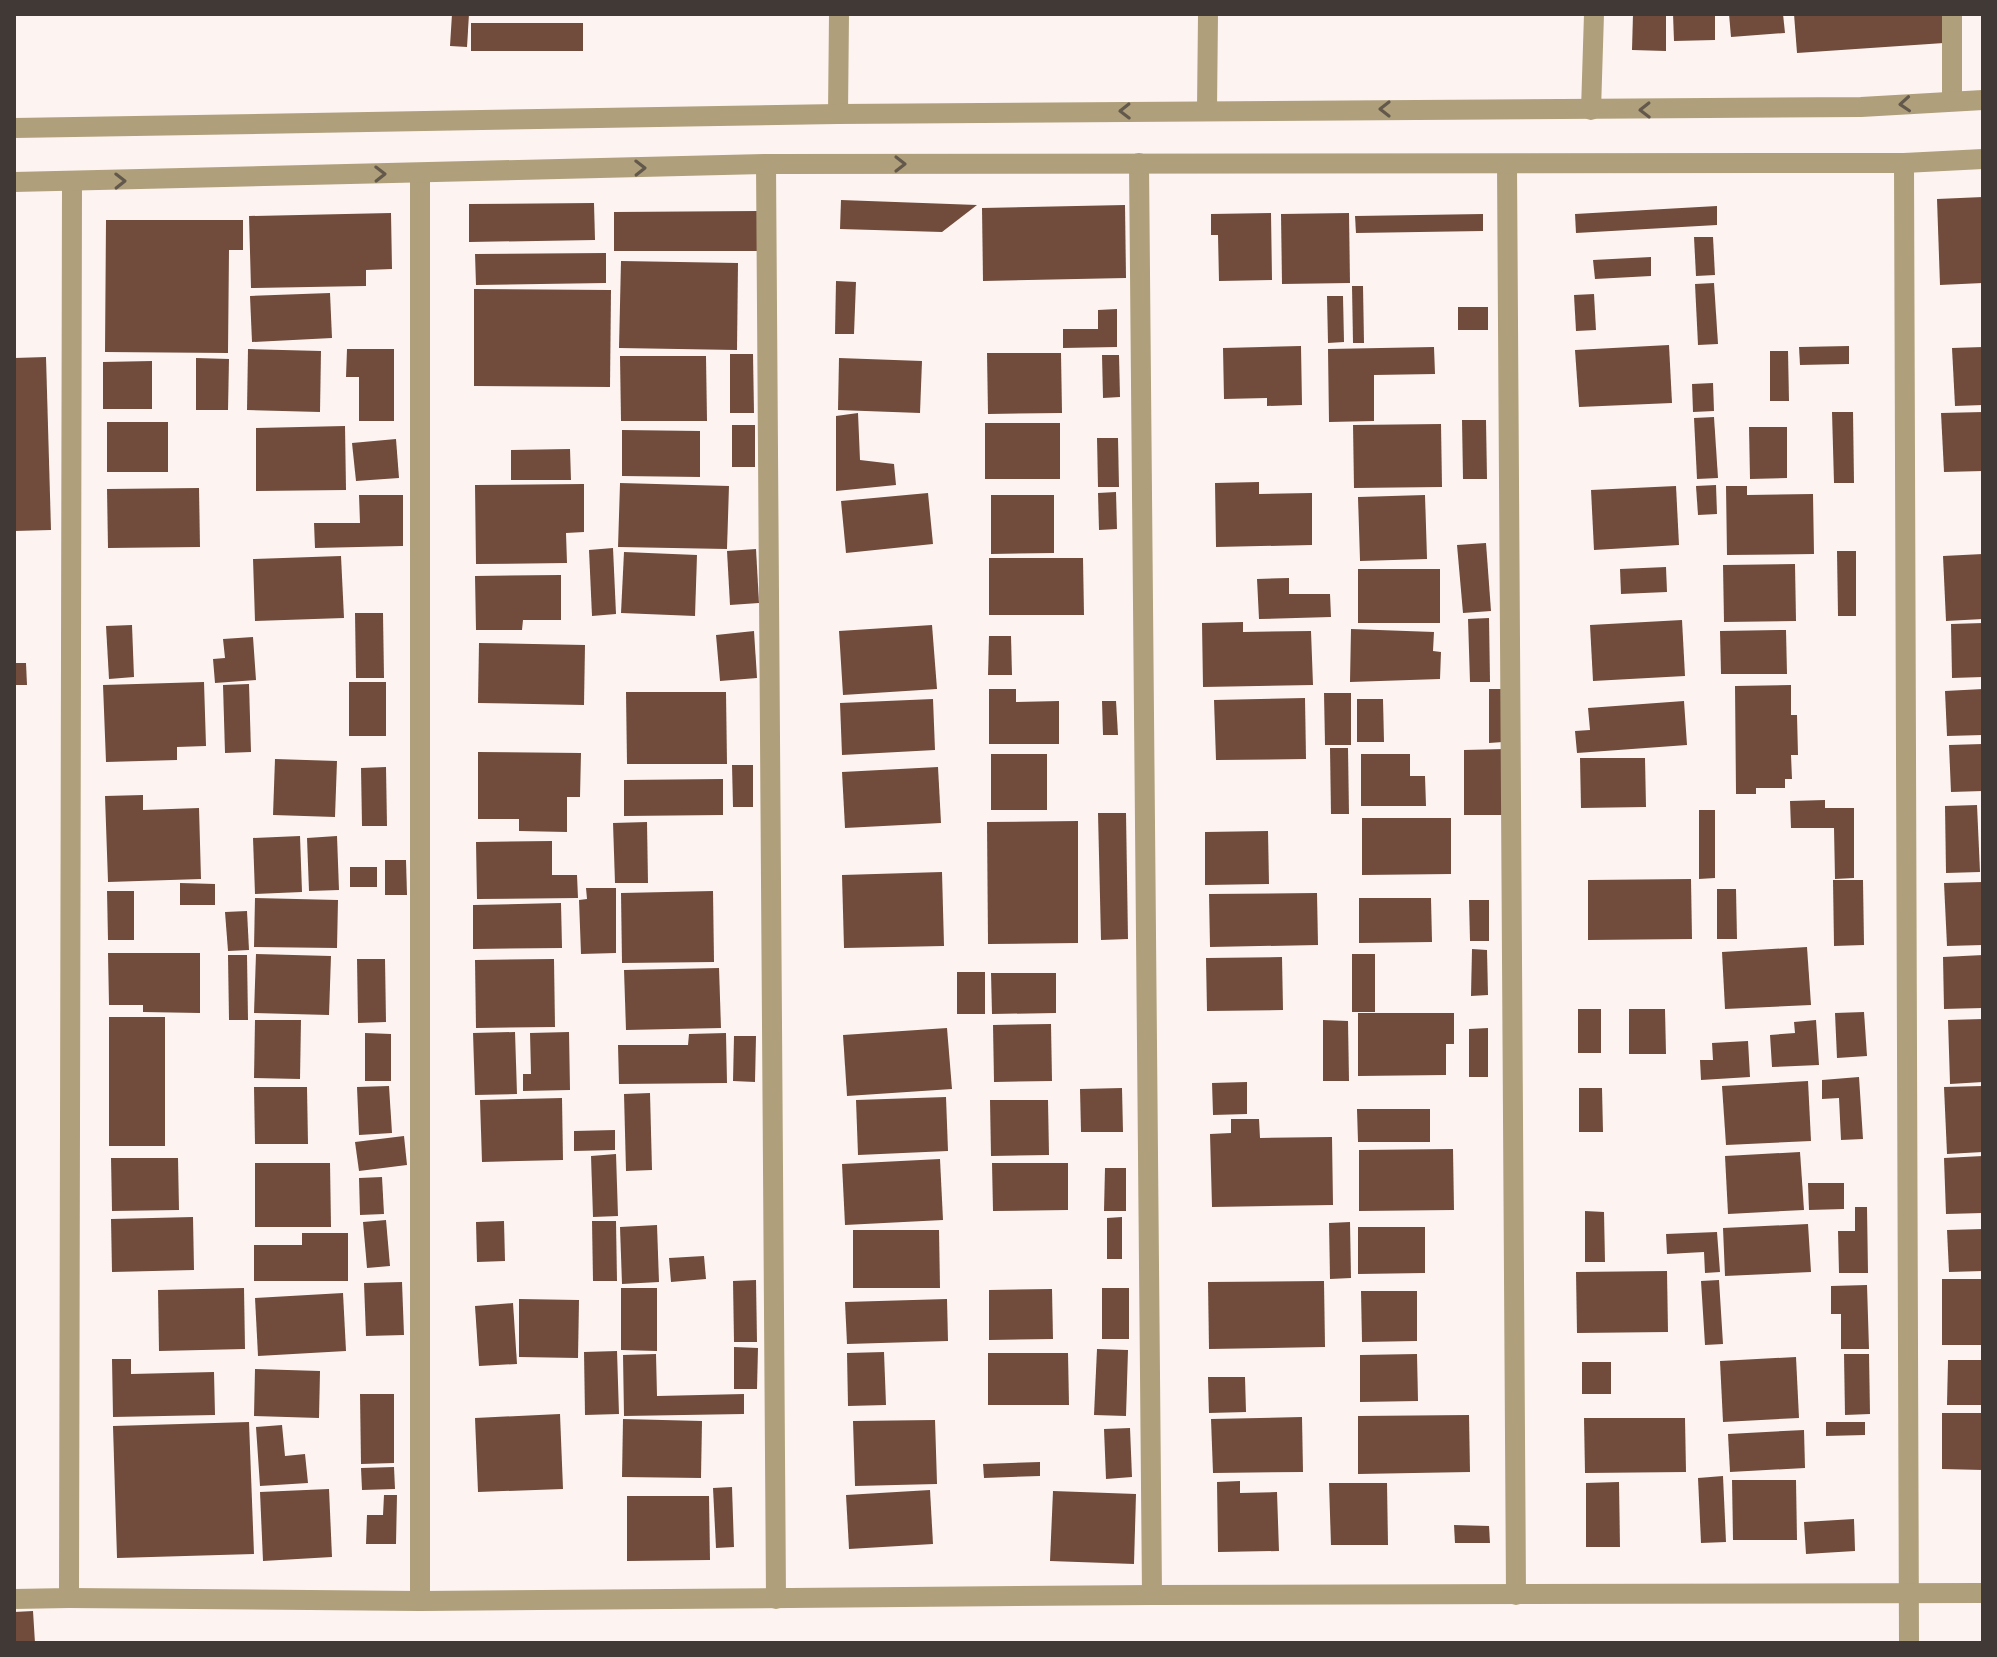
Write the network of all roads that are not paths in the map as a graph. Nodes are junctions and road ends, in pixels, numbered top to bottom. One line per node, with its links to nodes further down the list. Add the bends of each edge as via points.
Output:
1 (839, 14): 9 (street)
2 (1208, 14): 7 (street)
3 (1594, 14): 8 (street)
4 (1952, 14): 6 (street)
5 (1983, 100): 6 (street)
6 (1952, 101): 8 (street, one-way to 8)
7 (1207, 110): 8 (street, one-way to 7); 9 (street, one-way to 9)
8 (1591, 110)
9 (838, 114): 10 (street)
10 (14, 128)
11 (1983, 159): 13 (street)
12 (1139, 163): 14 (street, one-way to 12); 15 (street); 21 (street)
13 (1904, 163): 15 (street); 20 (street)
14 (766, 164): 16 (street, one-way to 14); 25 (street)
15 (1507, 164): 22 (street)
16 (420, 173): 18 (street, one-way to 16); 26 (street)
17 (14, 182): 18 (street)
18 (72, 182): 23 (street)
19 (1983, 1593): 20 (street)
20 (1909, 1594): 22 (street); 27 (street)
21 (1152, 1595): 22 (street); 25 (street)
22 (1516, 1595)
23 (69, 1598): 24 (street); 26 (street)
24 (14, 1599)
25 (776, 1599): 26 (street)
26 (420, 1601)
27 (1909, 1643)

